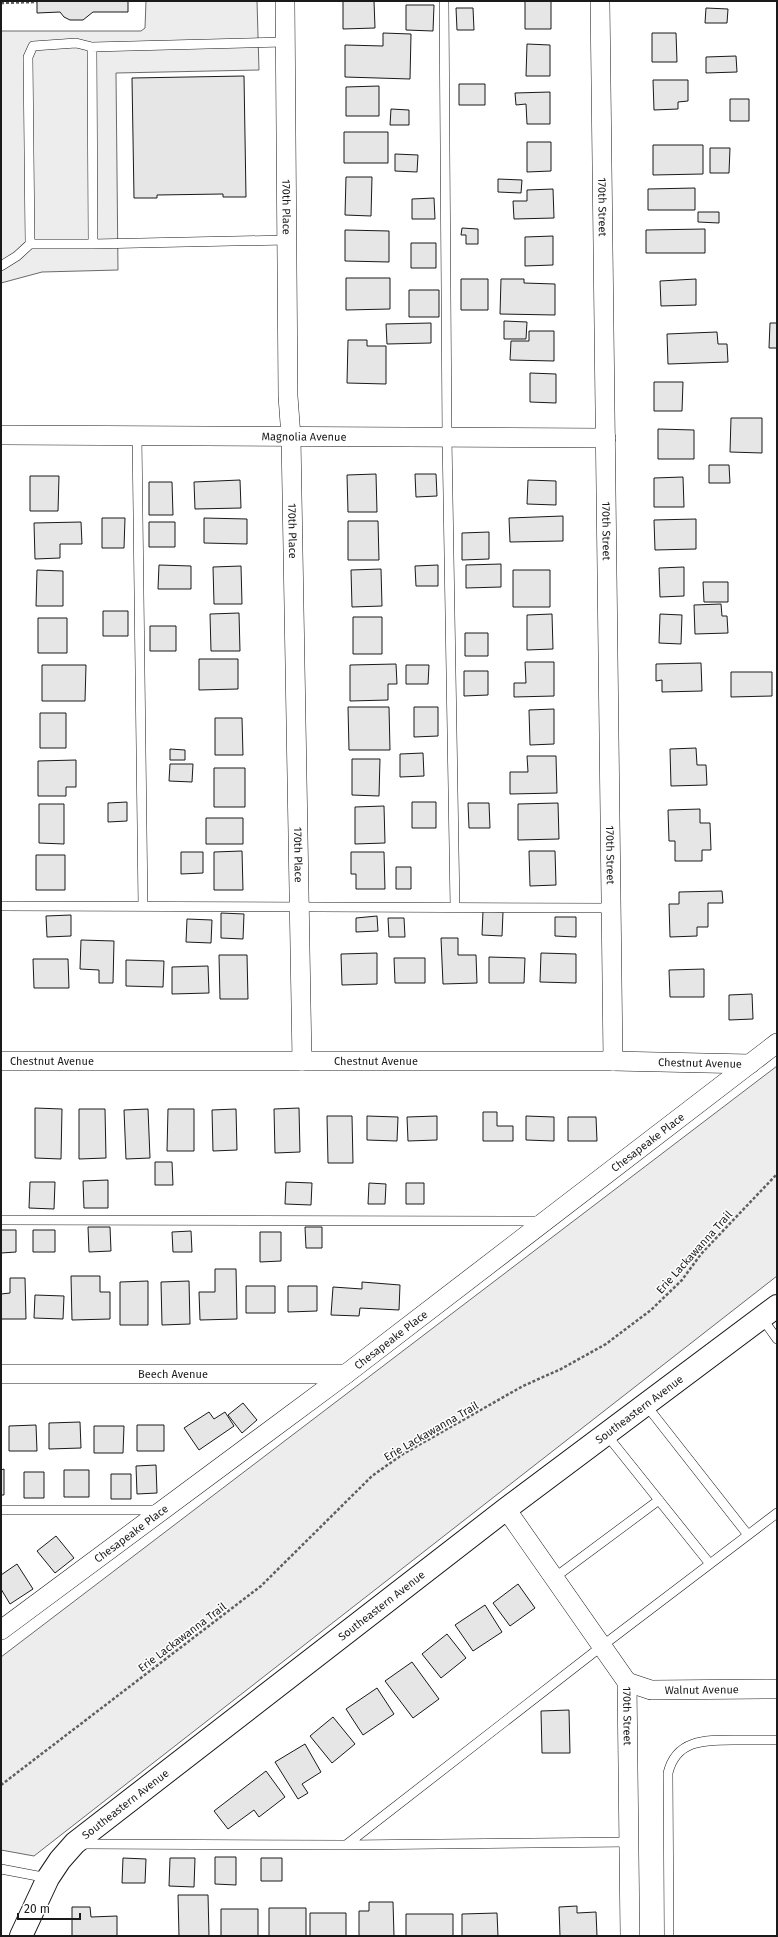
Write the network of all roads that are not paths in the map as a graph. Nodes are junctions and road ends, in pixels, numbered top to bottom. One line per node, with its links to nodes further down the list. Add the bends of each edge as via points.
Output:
1 (285, 1): 4 (street, 170th Place)
2 (444, 1): 13 (lane)
3 (600, 1): 14 (street, 170th Street)
4 (285, 42): 5 (lane); 6 (street, 170th Place)
5 (92, 47): 7 (lane, via 76,43 33,46 28,57); 8 (lane)
6 (286, 240): 8 (lane); 12 (street, 170th Place)
7 (30, 244): 8 (lane); 9 (lane)
8 (93, 244)
9 (1, 266)
10 (1, 435): 11 (street, Magnolia Avenue)
11 (137, 436): 12 (street, Magnolia Avenue); 16 (lane)
12 (291, 437): 13 (street, Magnolia Avenue); 17 (street, 170th Place)
13 (448, 437): 14 (street, Magnolia Avenue); 18 (lane)
14 (606, 438): 19 (street, 170th Street)
15 (1, 906): 16 (lane)
16 (143, 906): 17 (lane)
17 (299, 906): 18 (lane); 21 (street, 170th Place)
18 (455, 907): 19 (lane)
19 (611, 908): 22 (street, 170th Street)
20 (777, 1043): 24 (street, Chesapeake Place)
21 (302, 1061): 22 (street, Chestnut Avenue); 23 (street, Chestnut Avenue)
22 (613, 1061): 24 (street, Chestnut Avenue)
23 (1, 1062)
24 (750, 1064): 26 (street, Chesapeake Place)
25 (1, 1220): 26 (lane)
26 (545, 1221): 30 (street, Chesapeake Place)
27 (769, 1312): 28 (lane); 31 (street, Southeastern Avenue)
28 (777, 1339)
29 (1, 1374): 30 (street, Beech Avenue)
30 (346, 1374): 36 (street, Chesapeake Place)
31 (646, 1405): 32 (street, Southeastern Avenue); 38 (lane)
32 (606, 1434): 33 (lane); 34 (street, Southeastern Avenue)
33 (659, 1500): 39 (lane); 40 (lane)
34 (506, 1509): 40 (street, 170th Street); 47 (street, Southeastern Avenue)
35 (1, 1510): 36 (lane)
36 (164, 1510): 41 (street, Chesapeake Place)
37 (777, 1513): 38 (lane)
38 (748, 1535): 39 (lane)
39 (710, 1564): 42 (lane)
40 (554, 1578): 42 (street, 170th Street)
41 (1, 1630)
42 (602, 1646): 43 (street, 170th Street); 48 (lane)
43 (628, 1682): 44 (street, Walnut Avenue, via 651,1690); 46 (street, 170th Street)
44 (777, 1689)
45 (777, 1740): 53 (lane, via 697,1742 685,1747 671,1763 668,1773)
46 (629, 1842): 48 (lane); 52 (street, 170th Street)
47 (75, 1844): 48 (lane); 50 (street, Southeastern Avenue)
48 (346, 1845)
49 (1, 1869): 50 (lane)
50 (48, 1878): 51 (street, Southeastern Avenue)
51 (21, 1936)
52 (630, 1936)
53 (669, 1936)

